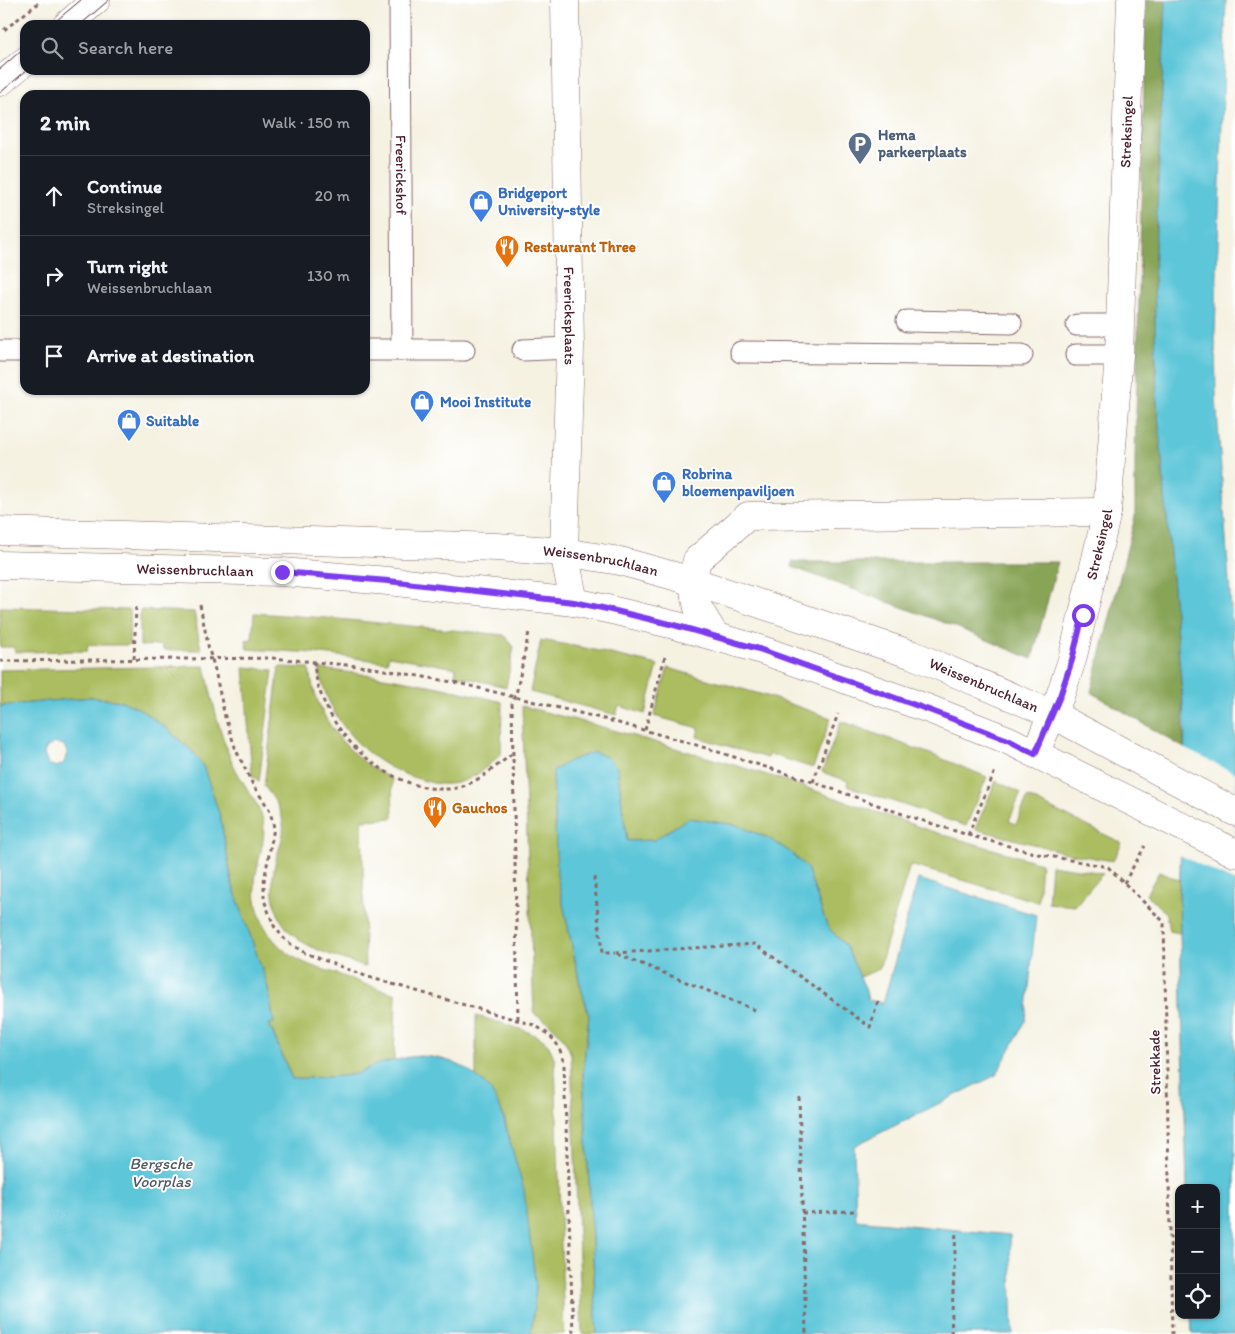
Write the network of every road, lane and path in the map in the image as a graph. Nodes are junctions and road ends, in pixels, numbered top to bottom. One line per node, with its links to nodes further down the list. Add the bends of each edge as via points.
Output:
1 (96, 0): 6 (street)
2 (400, 0): 16 (lane, Freerickshof)
3 (565, 0): 14 (street, Freericksplaats)
4 (1131, 0): 13 (street, Streksingel)
5 (42, 10): 7 (path, via 37,4)
6 (73, 20)
7 (0, 34)
8 (20, 65): 9 (street)
9 (0, 82)
10 (908, 321): 11 (lane)
11 (1011, 323)
12 (1077, 325): 13 (lane)
13 (1120, 326): 24 (street, Streksingel)
14 (570, 348): 18 (lane); 27 (street, Freericksplaats)
15 (370, 350): 16 (lane)
16 (402, 350): 17 (lane)
17 (464, 350)
18 (523, 350)
19 (0, 351): 20 (lane)
20 (20, 351)
21 (741, 352): 22 (lane)
22 (1022, 355)
23 (1076, 355): 24 (lane)
24 (1120, 355): 25 (street, Streksingel)
25 (1107, 512): 30 (street, via 748,516 698,560); 42 (street, Streksingel, via 1072,660)
26 (0, 532): 27 (street, Weissenbruchlaan, via 488,546)
27 (564, 552): 30 (street, Weissenbruchlaan); 32 (street, Freericksplaats)
28 (0, 565): 29 (street, Weissenbruchlaan)
29 (193, 570): 31 (street, Weissenbruchlaan, via 282,572); 36 (path)
30 (692, 580): 35 (street, via 698,608); 42 (street, Weissenbruchlaan, via 913,655)
31 (536, 597): 32 (street, Weissenbruchlaan); 41 (path)
32 (574, 602): 34 (street, Weissenbruchlaan)
33 (136, 606): 37 (path)
34 (674, 625): 35 (street, Weissenbruchlaan); 43 (path)
35 (715, 636): 40 (street, Weissenbruchlaan)
36 (211, 658): 37 (path, Strekkade); 38 (path, Strekkade); 57 (path, via 236,750 272,819 274,828 264,875 264,900 274,926 286,940 305,953 368,977)
37 (134, 659): 39 (path, Strekkade)
38 (314, 661): 41 (path, Strekkade, via 368,666); 45 (path, via 322,700 341,732 373,763 400,779 451,789 477,778)
39 (0, 662)
40 (849, 681): 44 (street, Weissenbruchlaan); 47 (path)
41 (514, 697): 43 (path, Strekkade); 45 (path)
42 (1052, 714): 46 (street, Streksingel); 48 (street, Weissenbruchlaan)
43 (645, 730): 47 (path, Strekkade)
44 (1008, 740): 46 (street, Weissenbruchlaan); 50 (path)
45 (513, 754): 57 (path)
46 (1035, 754): 49 (street, Weissenbruchlaan)
47 (813, 782): 50 (path, Strekkade)
48 (1235, 812)
49 (1162, 816): 51 (street, Weissenbruchlaan); 53 (path)
50 (968, 835): 53 (path, Strekkade, via 1108,867)
51 (1235, 853)
52 (594, 877): 54 (path, via 602,953)
53 (1124, 883): 65 (path, Strekkade, via 1164,922)
54 (615, 953): 55 (path, via 755,944 870,1027); 56 (path)
55 (878, 1002)
56 (756, 1010)
57 (518, 1019): 62 (path, via 548,1033 557,1043 564,1065)
58 (799, 1097): 60 (path)
59 (856, 1211): 60 (path)
60 (802, 1213): 63 (path)
61 (956, 1230): 64 (path)
62 (573, 1334)
63 (806, 1334)
64 (950, 1334)
65 (1172, 1334)

